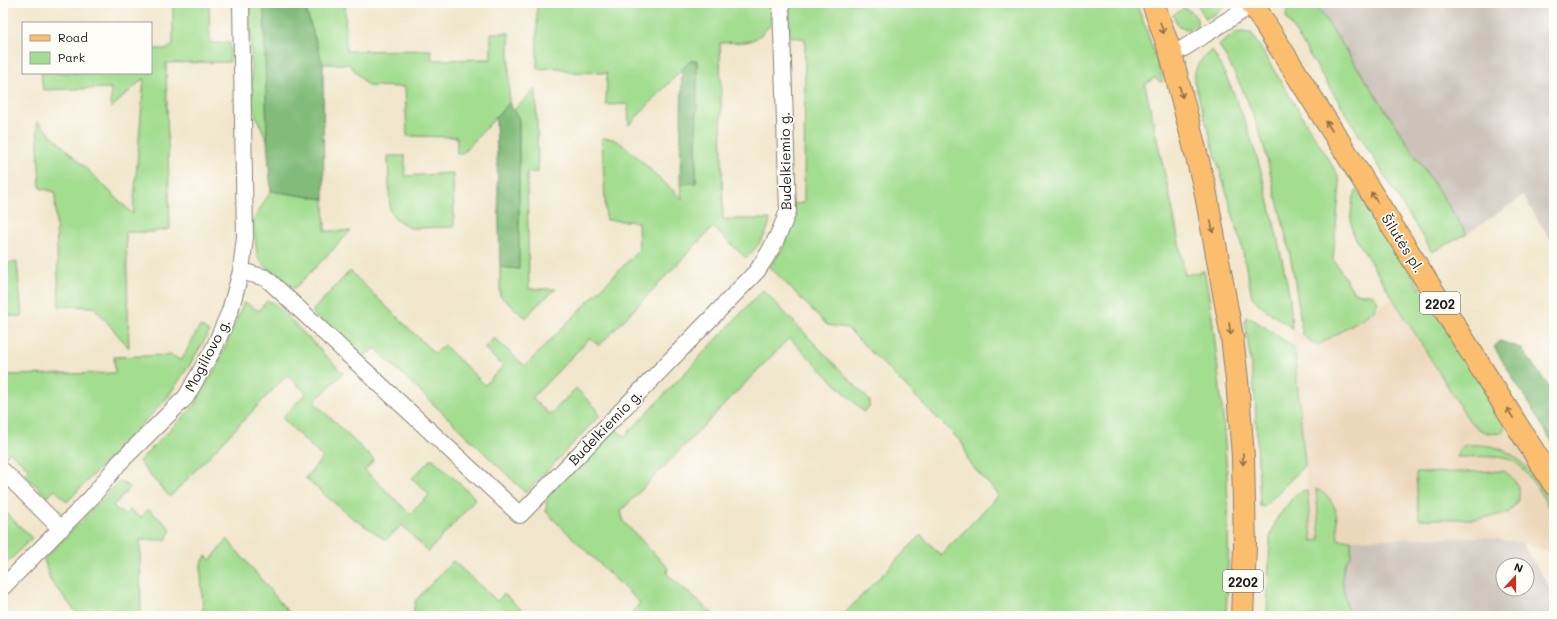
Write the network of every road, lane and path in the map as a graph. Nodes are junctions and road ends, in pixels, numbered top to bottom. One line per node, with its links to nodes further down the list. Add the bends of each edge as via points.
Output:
1 (242, 3): 6 (street, Mogiliovo g., via 245,237)
2 (781, 3): 6 (street, Budelkiemio g., via 788,211 781,232 757,271 520,514 266,278)
3 (1153, 3): 5 (main road, 2202, one-way to 5)
4 (1252, 4): 5 (street); 8 (main road, Šilutės pl. / 2202, one-way to 4)
5 (1171, 54): 11 (main road, 2202, one-way to 11, via 1205,189 1235,366 1243,463 1245,547)
6 (241, 271): 9 (street, Mogiliovo g., via 225,325 186,397 119,463 91,498)
7 (3, 471): 9 (street)
8 (1554, 484)
9 (61, 529): 10 (street, Mogiliovo g.)
10 (3, 587)
11 (1242, 616)

